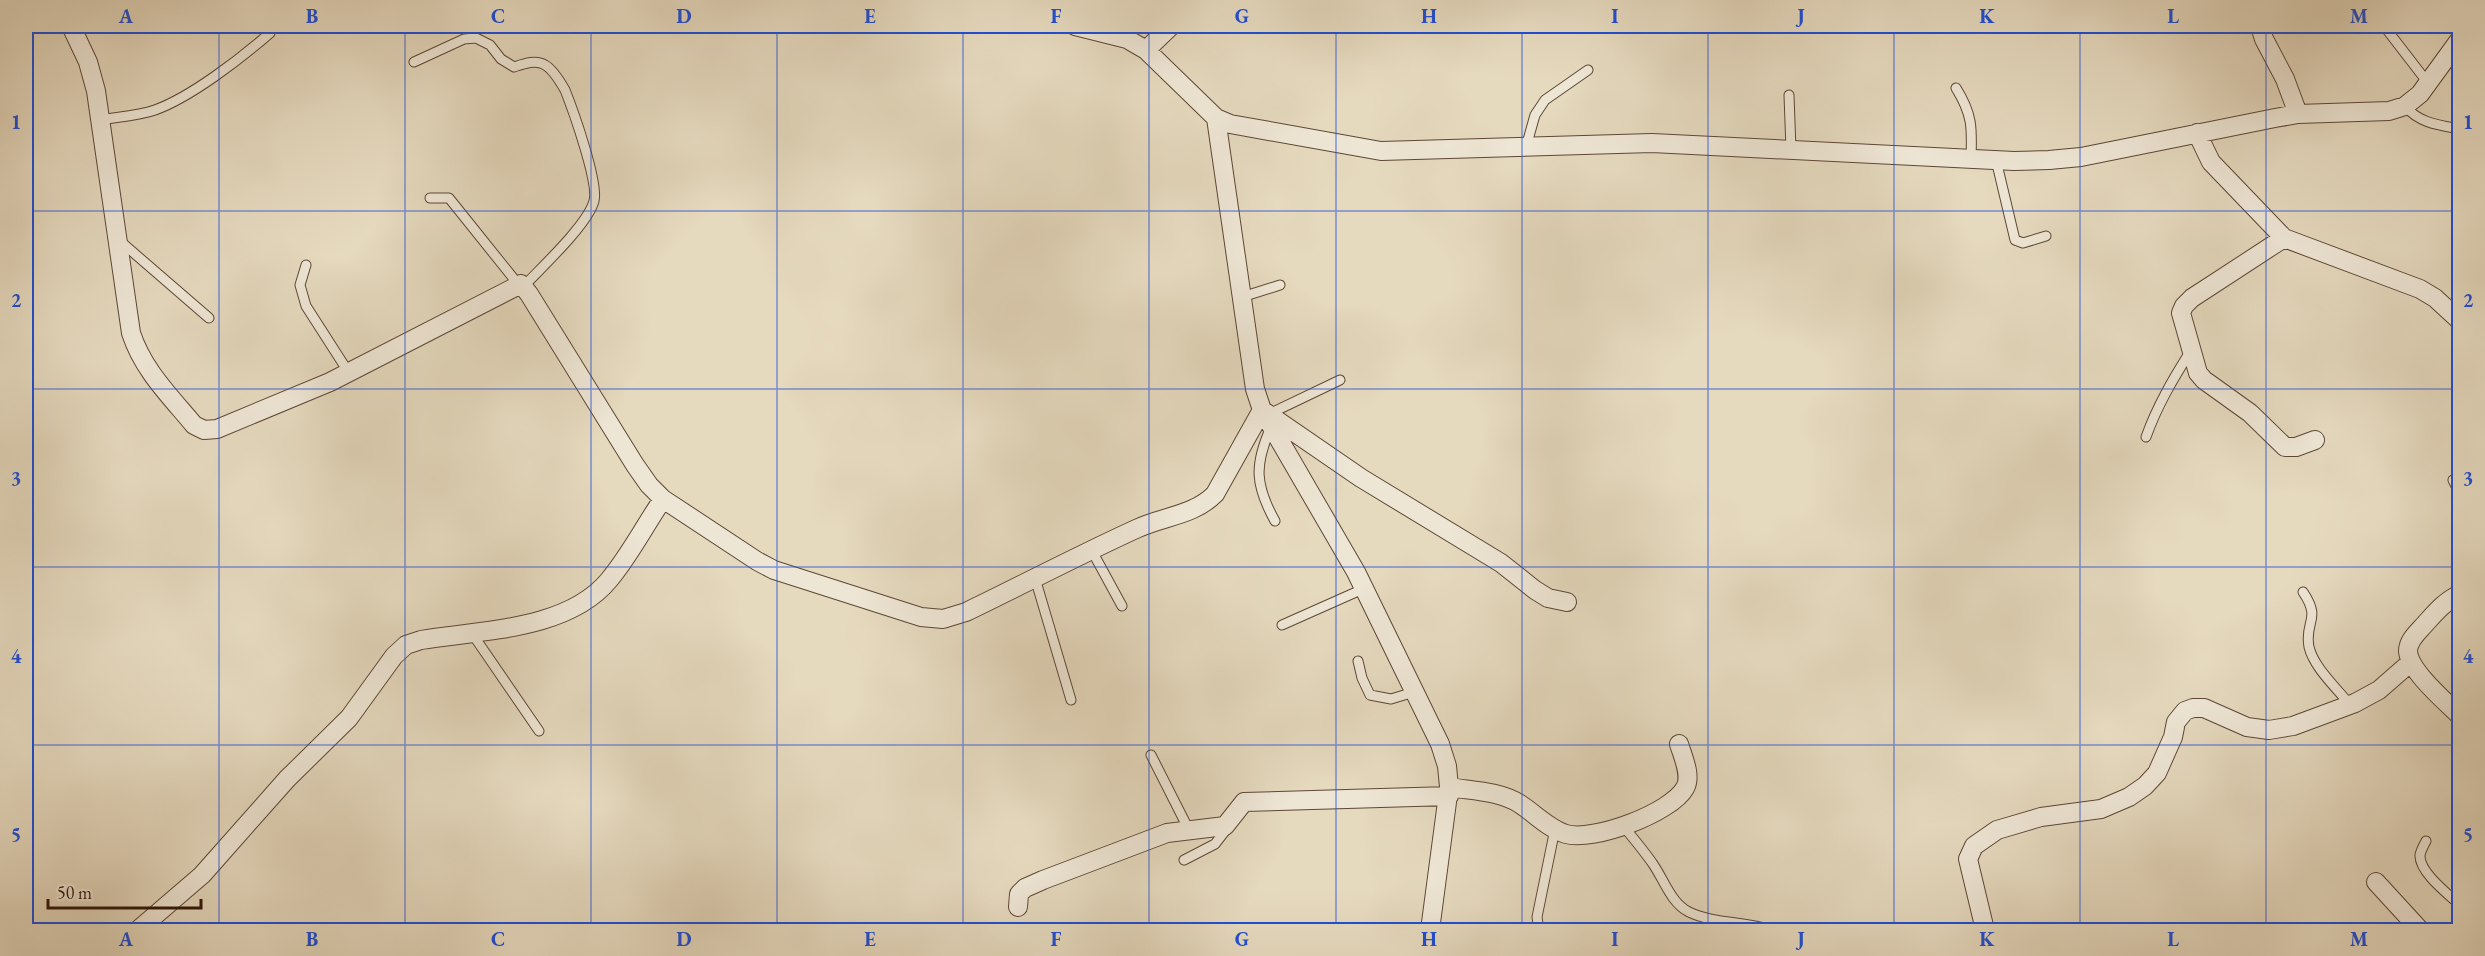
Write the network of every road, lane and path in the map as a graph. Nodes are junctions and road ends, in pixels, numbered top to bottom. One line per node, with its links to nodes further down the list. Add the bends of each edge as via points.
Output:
1 (71, 26): 18 (street, via 88,62)
2 (1075, 26): 6 (street)
3 (1171, 26): 9 (street)
4 (2260, 26): 16 (street)
5 (2384, 26): 12 (lane)
6 (1127, 32): 9 (street)
7 (270, 33): 18 (lane, via 242,58 154,110)
8 (2460, 39): 12 (street)
9 (1146, 50): 17 (street)
10 (414, 62): 30 (lane, via 464,39 476,38 514,67 542,63 564,88 595,183 594,201 580,224)
11 (1588, 70): 21 (lane, via 1545,100 1535,115)
12 (2428, 83): 15 (street)
13 (1956, 88): 23 (lane, via 1972,123)
14 (1789, 95): 22 (lane)
15 (2405, 106): 16 (street, via 2389,111); 19 (lane, via 2420,120)
16 (2298, 114): 20 (street)
17 (1216, 118): 21 (street, via 1230,124 1381,151); 32 (street)
18 (100, 120): 28 (street)
19 (2460, 129)
20 (2197, 133): 24 (street, via 2081,157); 27 (street, via 2211,162)
21 (1526, 147): 22 (street, via 1652,143)
22 (1791, 150): 23 (street)
23 (1971, 159): 24 (street)
24 (1996, 160): 26 (lane, via 2015,240 2023,243)
25 (430, 198): 30 (lane, via 450,198)
26 (2046, 236)
27 (2284, 238): 34 (street, via 2420,289); 35 (street, via 2184,306 2181,314)
28 (117, 239): 33 (lane); 36 (street, via 137,352 194,424 204,430 217,429)
29 (306, 265): 36 (lane, via 300,285 306,306)
30 (521, 285): 36 (street); 43 (street, via 635,465)
31 (1280, 285): 32 (lane)
32 (1242, 297): 38 (street, via 1255,389)
33 (209, 318)
34 (2460, 321)
35 (2192, 349): 39 (lane, via 2173,377); 40 (street, via 2204,380 2250,413 2276,441 2285,447 2296,447)
36 (349, 373)
37 (1340, 380): 38 (lane)
38 (1267, 417): 44 (lane, via 1257,475 1263,500); 45 (street, via 1204,505 1138,528); 47 (street); 50 (street, via 1501,563 1534,590)
39 (2146, 437)
40 (2316, 440)
41 (2453, 480): 42 (lane)
42 (2460, 494)
43 (663, 499): 46 (street, via 774,570 921,618 943,619 966,612); 53 (street, via 610,580 590,599 543,621)
44 (1275, 521)
45 (1092, 551): 46 (street); 51 (lane)
46 (1035, 578): 57 (lane)
47 (1363, 589): 52 (lane); 56 (street)
48 (2303, 592): 58 (lane, via 2313,609 2309,644 2313,657)
49 (2460, 594): 55 (street, via 2443,604 2411,640)
50 (1567, 602)
51 (1122, 606)
52 (1282, 625)
53 (471, 632): 60 (lane); 73 (street, via 406,645 349,718 286,779 202,875)
54 (1358, 662): 56 (lane, via 1370,695 1391,699)
55 (2411, 662): 58 (street, via 2379,690); 59 (street)
56 (1414, 692): 63 (street, via 1440,744 1447,765)
57 (1071, 700)
58 (2350, 705): 77 (street, via 2294,726 2269,730 2247,727 2204,708 2185,711 2176,722 2157,773 2137,792 2101,809 2014,824 1974,846 1968,859)
59 (2460, 716)
60 (539, 731)
61 (1679, 744): 65 (street, via 1688,777 1686,788 1679,796)
62 (1151, 755): 67 (lane)
63 (1449, 792): 64 (street, via 1250,800 1239,806); 66 (street, via 1509,798); 74 (street)
64 (1230, 822): 67 (street, via 1219,829); 69 (lane, via 1215,844)
65 (1624, 827): 66 (street, via 1576,836); 76 (lane, via 1678,903 1689,912)
66 (1555, 829): 75 (lane, via 1537,917)
67 (1189, 830): 72 (street, via 1167,833 1043,879 1018,894)
68 (2426, 841): 71 (lane, via 2420,856 2423,866)
69 (1184, 860)
70 (2376, 882): 78 (street)
71 (2460, 905)
72 (1018, 907)
73 (138, 930)
74 (1430, 930)
75 (1539, 930)
76 (1771, 930)
77 (1985, 930)
78 (2420, 930)

